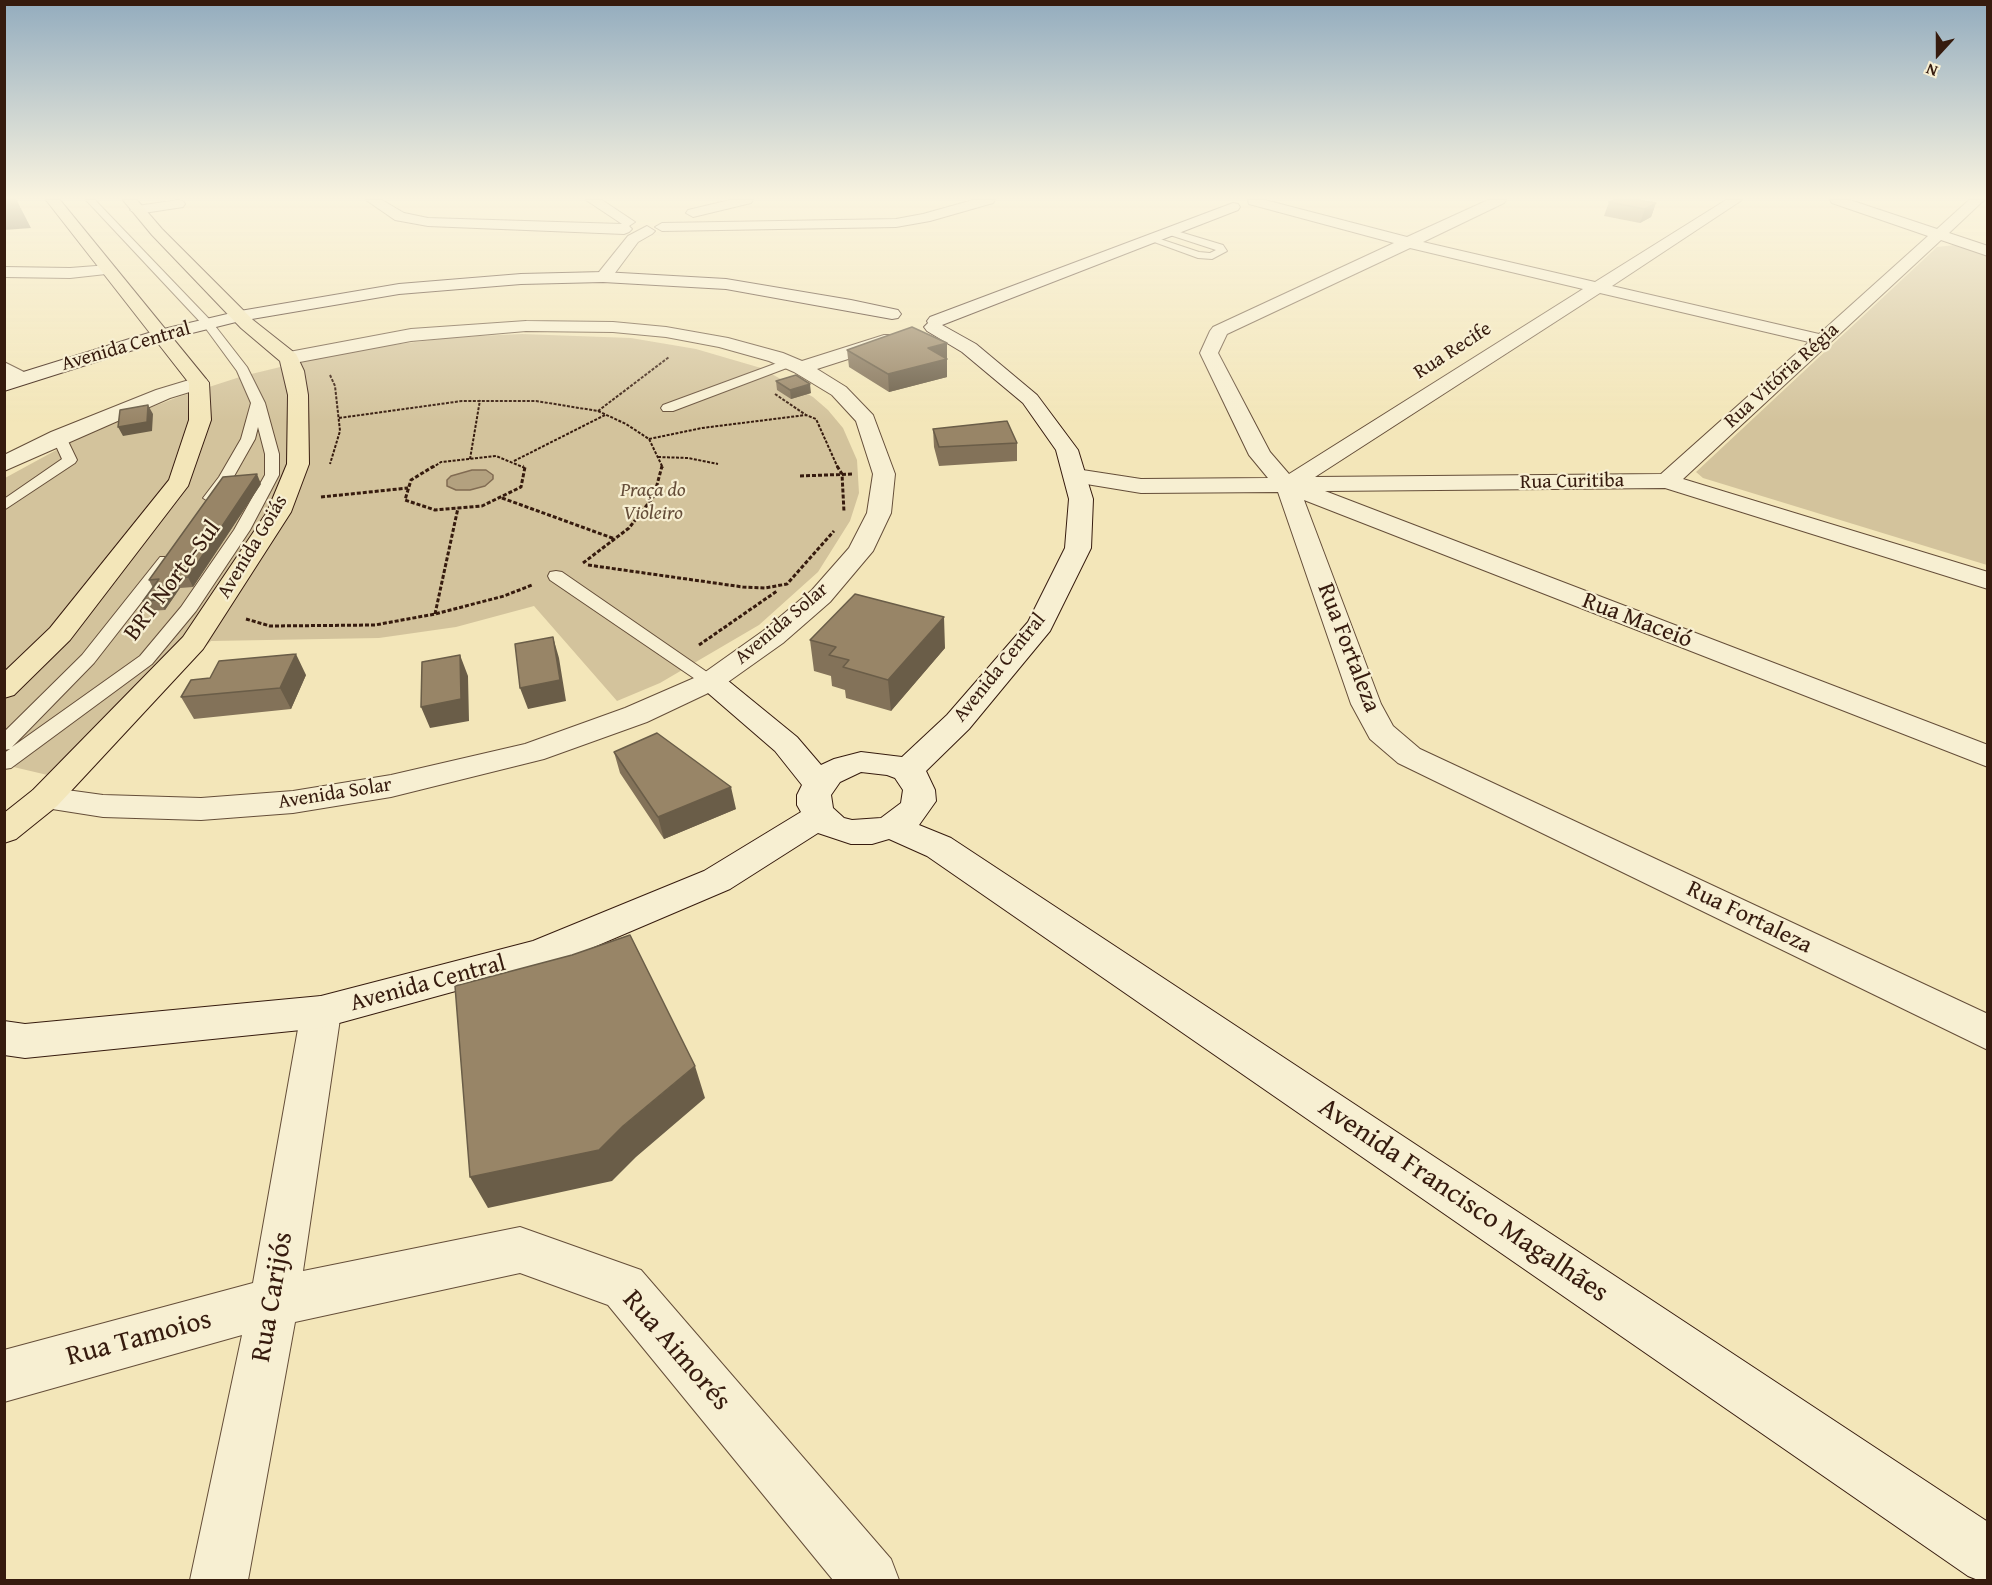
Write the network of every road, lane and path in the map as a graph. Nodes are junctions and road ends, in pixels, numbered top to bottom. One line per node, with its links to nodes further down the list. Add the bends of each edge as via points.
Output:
1 (112, 274): 16 (main road)
2 (160, 274): 15 (lane, BRT Norte-Sul)
3 (198, 274): 13 (main road)
4 (606, 274): 11 (street)
5 (1034, 274): 14 (street)
6 (1050, 274): 14 (street)
7 (1340, 274): 42 (street, Rua Fortaleza, via 1219,331 1209,353 1260,455)
8 (1539, 274): 12 (street)
9 (1615, 274): 12 (street, Rua Recife)
10 (1894, 274): 17 (street, Rua Vitória Régia)
11 (603, 277): 13 (street, Avenida Central, via 399,289); 14 (street, Avenida Central, via 726,284 851,304)
12 (1594, 287): 17 (street); 42 (street, Rua Recife)
13 (240, 316): 15 (street, Avenida Central); 19 (main road)
14 (912, 322): 20 (street); 20 (street); 44 (street, Avenida Central, via 969,348 1030,399 1067,450)
15 (208, 324): 16 (street, Avenida Central); 25 (lane, BRT Norte-Sul, via 243,370)
16 (162, 335): 22 (street, Avenida Central); 23 (main road)
17 (1822, 340): 41 (street, Rua Vitória Régia)
18 (670, 356): 27 (path)
19 (289, 358): 20 (street, Avenida Solar, via 411,335 526,326 585,326 666,332 721,342); 67 (main road, Avenida Goiás, via 298,395 298,464 279,512 193,643)
20 (788, 363): 26 (lane); 39 (street, Avenida Solar, via 838,390 866,419)
21 (330, 375): 29 (path)
22 (10, 377)
23 (199, 383): 30 (street); 61 (main road, via 200,420 180,481 60,634)
24 (480, 400): 27 (path, via 536,401); 29 (path); 33 (path)
25 (258, 403): 49 (lane, BRT Norte-Sul, via 248,439 237,460); 64 (lane, BRT Norte-Sul, via 272,454 272,475 242,530 187,610 146,660)
26 (668, 408)
27 (598, 411): 28 (path)
28 (605, 414): 31 (path); 34 (path)
29 (339, 418): 36 (path, via 340,431)
30 (59, 437): 35 (street); 47 (lane, via 70,460)
31 (649, 439): 32 (path); 38 (path, via 806,414 816,419)
32 (658, 457): 37 (path); 52 (path, via 663,468 654,496)
33 (470, 459): 34 (path, via 496,456); 43 (path, via 441,462 411,480)
34 (513, 461): 46 (path, via 525,467 521,487)
35 (4, 464)
36 (330, 464)
37 (718, 464)
38 (842, 474): 39 (path); 40 (path); 50 (path)
39 (884, 474): 60 (street, Avenida Solar, via 879,513 860,551 821,596 773,637)
40 (800, 476)
41 (1667, 481): 42 (street, Rua Curitiba); 55 (street, Rua Curitiba)
42 (1287, 484): 44 (street, Rua Curitiba); 63 (street, Rua Maceió); 71 (street, Rua Fortaleza, via 1366,704 1381,732 1409,756)
43 (408, 488): 45 (path); 48 (path, via 405,500 435,510)
44 (1079, 488): 65 (street, Avenida Central, via 1078,548 1040,625 958,722)
45 (321, 496)
46 (501, 498): 48 (path, via 482,506); 52 (path)
47 (4, 506)
48 (458, 508): 57 (path)
49 (199, 515)
50 (844, 519)
51 (837, 527): 56 (path)
52 (615, 539): 56 (path, via 582,564 743,587)
53 (178, 544): 62 (lane, BRT Norte-Sul, via 88,660)
54 (556, 576): 57 (path, via 504,597); 59 (lane)
55 (1988, 581)
56 (787, 584): 59 (path)
57 (435, 614): 58 (path, via 375,625 317,627 270,626)
58 (245, 618)
59 (678, 658): 60 (lane)
60 (711, 681): 66 (street, via 786,744); 67 (street, Avenida Solar, via 636,715 533,752 391,786 293,802 201,809 103,806)
61 (4, 689)
62 (4, 744)
63 (1988, 757)
64 (4, 763)
65 (906, 771): 66 (street, via 893,765 861,762); 68 (street, via 915,779 919,801)
66 (828, 788): 68 (street, via 832,826 851,832 872,832); 70 (street, Avenida Central, via 717,880 541,954)
67 (45, 798): 69 (main road, Avenida Goiás)
68 (903, 819): 75 (street, Avenida Francisco Magalhães)
69 (4, 831)
70 (321, 1012): 72 (street, Avenida Central, via 25,1041); 73 (street, Rua Carijós)
71 (1988, 1033)
72 (4, 1038)
73 (274, 1302): 74 (street, Rua Tamoios); 76 (street, Rua Carijós); 77 (street, Rua Aimorés, via 520,1250 624,1287)
74 (4, 1376)
75 (1988, 1556)
76 (219, 1581)
77 (870, 1581)

